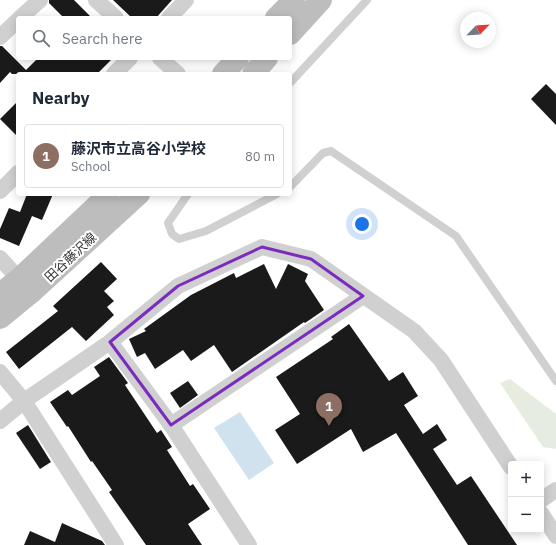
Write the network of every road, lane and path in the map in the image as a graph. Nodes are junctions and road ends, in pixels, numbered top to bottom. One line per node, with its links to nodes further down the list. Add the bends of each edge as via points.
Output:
1 (40, 0): 7 (street)
2 (96, 0): 8 (street)
3 (186, 0): 9 (street)
4 (294, 0): 10 (main road)
5 (321, 0): 12 (main road)
6 (367, 0): 22 (lane)
7 (22, 16)
8 (114, 16)
9 (170, 16)
10 (278, 16)
11 (16, 22): 13 (street)
12 (292, 32)
13 (0, 37)
14 (128, 60): 18 (street)
15 (162, 60): 19 (street)
16 (236, 60): 20 (main road)
17 (265, 60): 21 (main road)
18 (116, 72)
19 (176, 72)
20 (225, 72)
21 (254, 72)
22 (292, 81)
23 (16, 175): 25 (street)
24 (292, 185): 39 (lane, via 323,153 331,151 456,236)
25 (0, 191)
26 (106, 196): 31 (main road, 田谷藤沢線)
27 (137, 196): 31 (main road, 田谷藤沢線)
28 (187, 196): 29 (lane, via 168,224 172,234 179,239 206,231)
29 (273, 196)
30 (0, 258): 31 (street)
31 (26, 285): 32 (main road); 33 (main road, 田谷藤沢線); 35 (main road, 田谷藤沢線); 36 (main road)
32 (0, 290)
33 (0, 294)
34 (363, 296): 37 (street, via 311,259 262,247 178,286); 42 (street); 43 (street, via 414,331 441,360)
35 (0, 318)
36 (0, 328)
37 (110, 342): 40 (street); 42 (street)
38 (0, 372): 40 (street)
39 (556, 381)
40 (24, 401): 41 (street); 49 (street)
41 (0, 420)
42 (171, 425): 48 (street)
43 (508, 462)
44 (556, 490): 45 (street)
45 (544, 498)
46 (544, 518): 47 (street)
47 (556, 536)
48 (244, 544)
49 (116, 545)

